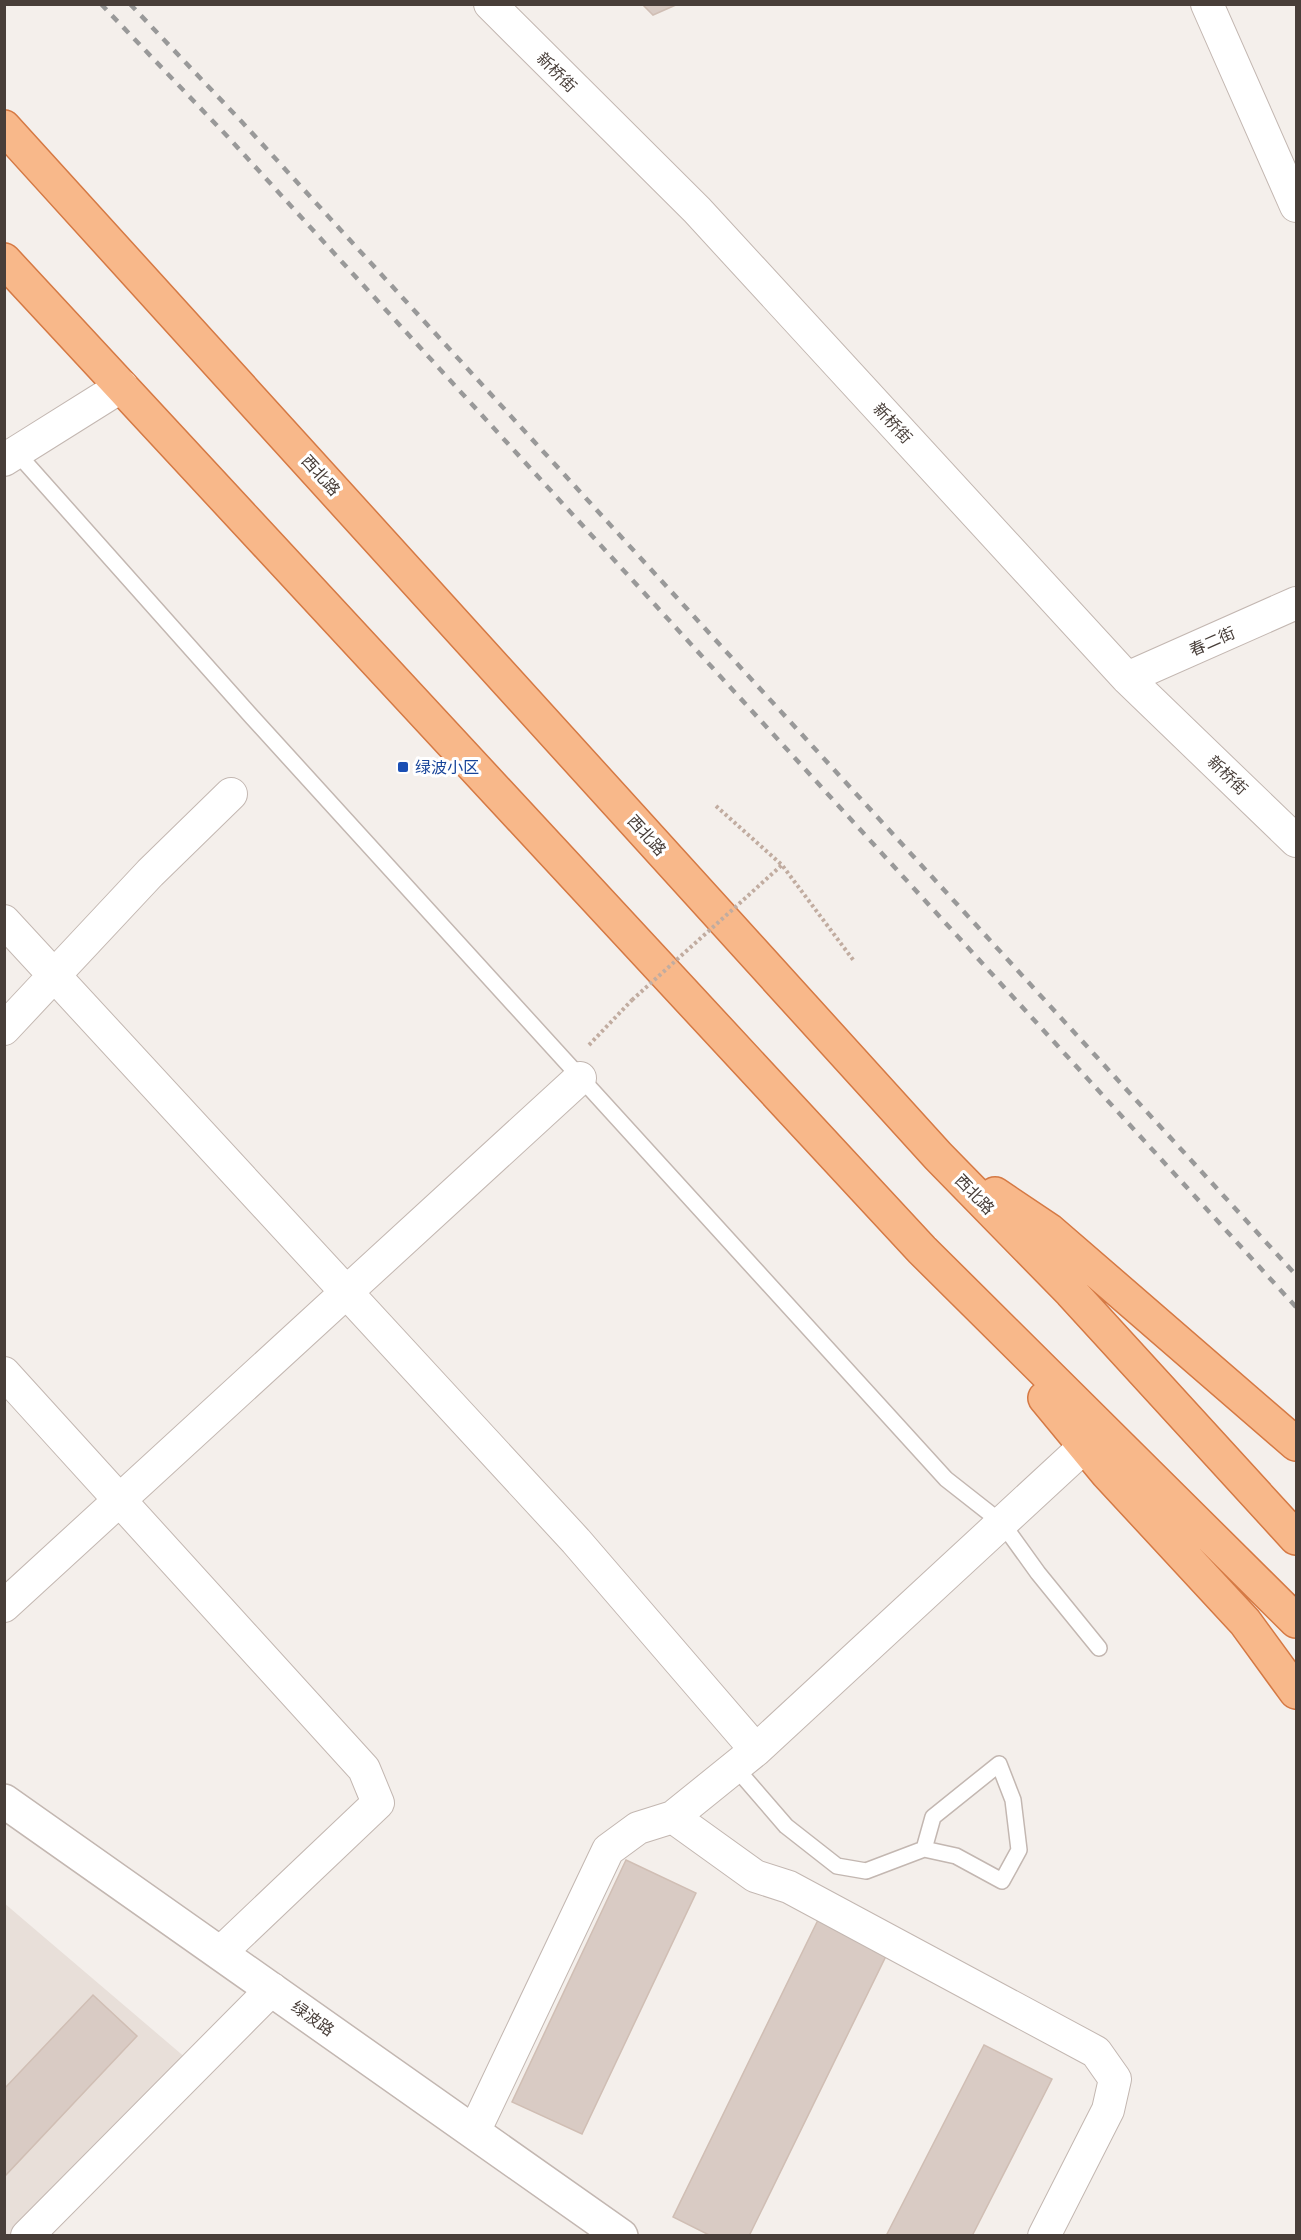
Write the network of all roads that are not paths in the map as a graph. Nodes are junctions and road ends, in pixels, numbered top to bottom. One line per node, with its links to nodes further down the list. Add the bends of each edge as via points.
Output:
1 (490, 4): 9 (street, 新桥街, via 697,210)
2 (1207, 4): 4 (street)
3 (4, 127): 16 (highway, 西北路)
4 (1296, 206)
5 (4, 260): 6 (highway)
6 (122, 386): 7 (street); 17 (highway)
7 (8, 457): 15 (lane)
8 (1296, 603): 9 (street, 春二街)
9 (1126, 678): 11 (street, 新桥街)
10 (231, 794): 13 (street)
11 (1296, 841)
12 (4, 921): 13 (street)
13 (54, 975): 14 (street); 18 (street)
14 (4, 1029)
15 (583, 1063): 18 (street); 23 (lane, via 946,1479)
16 (938, 1156): 20 (highway, via 1050,1231); 24 (highway, 西北路, via 1071,1292)
17 (905, 1231): 21 (highway); 26 (highway)
18 (347, 1292): 22 (street); 29 (street, via 576,1541)
19 (4, 1373): 22 (street)
20 (1296, 1444)
21 (1085, 1446): 23 (street); 28 (highway, via 1245,1622)
22 (120, 1500): 25 (street); 33 (street, via 364,1769 378,1803)
23 (1002, 1523): 27 (lane); 29 (street)
24 (1296, 1538)
25 (4, 1606)
26 (1296, 1621)
27 (1099, 1648)
28 (1296, 1692)
29 (746, 1759): 31 (street); 32 (lane, via 786,1826 837,1866 866,1871)
30 (4, 1801): 33 (street, 绿波路)
31 (673, 1817): 35 (street, via 638,1828 608,1850); 38 (street, via 755,1876 789,1887 1096,2052 1115,2079 1108,2110)
32 (924, 1849): 32 (lane, via 933,1817 999,1764 1013,1800 1019,1850 1002,1881 957,1856)
33 (220, 1953): 34 (street, 绿波路)
34 (272, 1989): 35 (street, 绿波路); 36 (street)
35 (474, 2132): 37 (street, 绿波路)
36 (27, 2235)
37 (621, 2235)
38 (1044, 2235)

